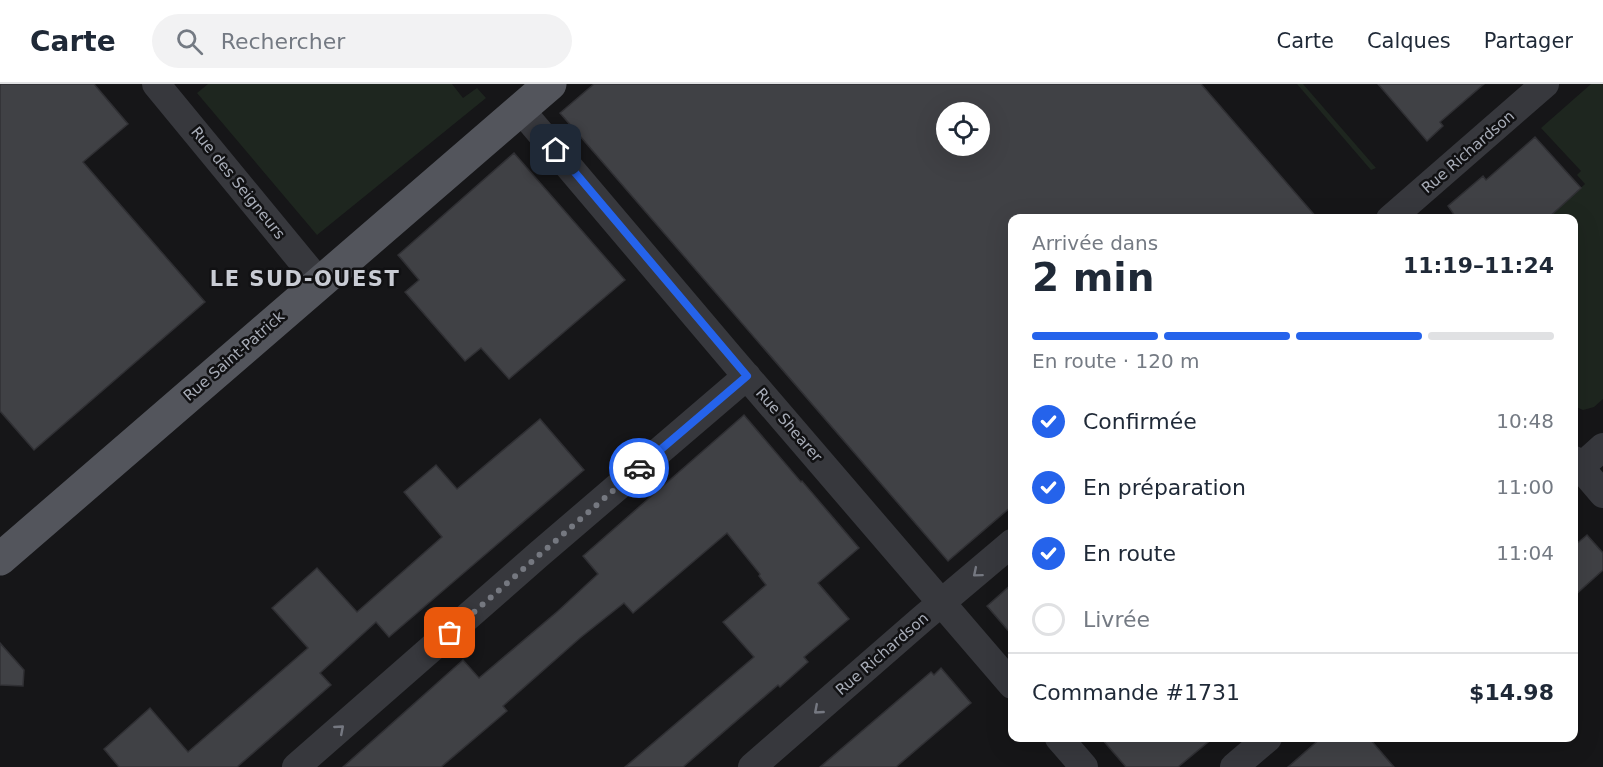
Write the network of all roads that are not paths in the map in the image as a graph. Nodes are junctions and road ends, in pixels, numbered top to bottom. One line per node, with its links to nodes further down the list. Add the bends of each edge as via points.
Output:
1 (156, 84): 6 (street, Rue des Seigneurs)
2 (550, 84): 4 (main road, Rue Saint-Patrick)
3 (1545, 84): 5 (street, Rue Richardson)
4 (520, 110): 6 (main road, Rue Saint-Patrick); 7 (street, Rue Shearer)
5 (1396, 214)
6 (319, 282): 13 (main road, Rue Saint-Patrick)
7 (747, 376): 14 (street, Rue Shearer); 18 (street, one-way to 7)
8 (1603, 447): 9 (street)
9 (1578, 466)
10 (1578, 469): 11 (street)
11 (1603, 494)
12 (1008, 546): 14 (street, Rue Richardson, one-way to 14)
13 (0, 559)
14 (942, 603): 15 (street, Rue Shearer); 19 (street, Rue Richardson, one-way to 19)
15 (1008, 680)
16 (1062, 742): 20 (street)
17 (1263, 742): 21 (street)
18 (296, 767)
19 (752, 767)
20 (1084, 767)
21 (1234, 767)

